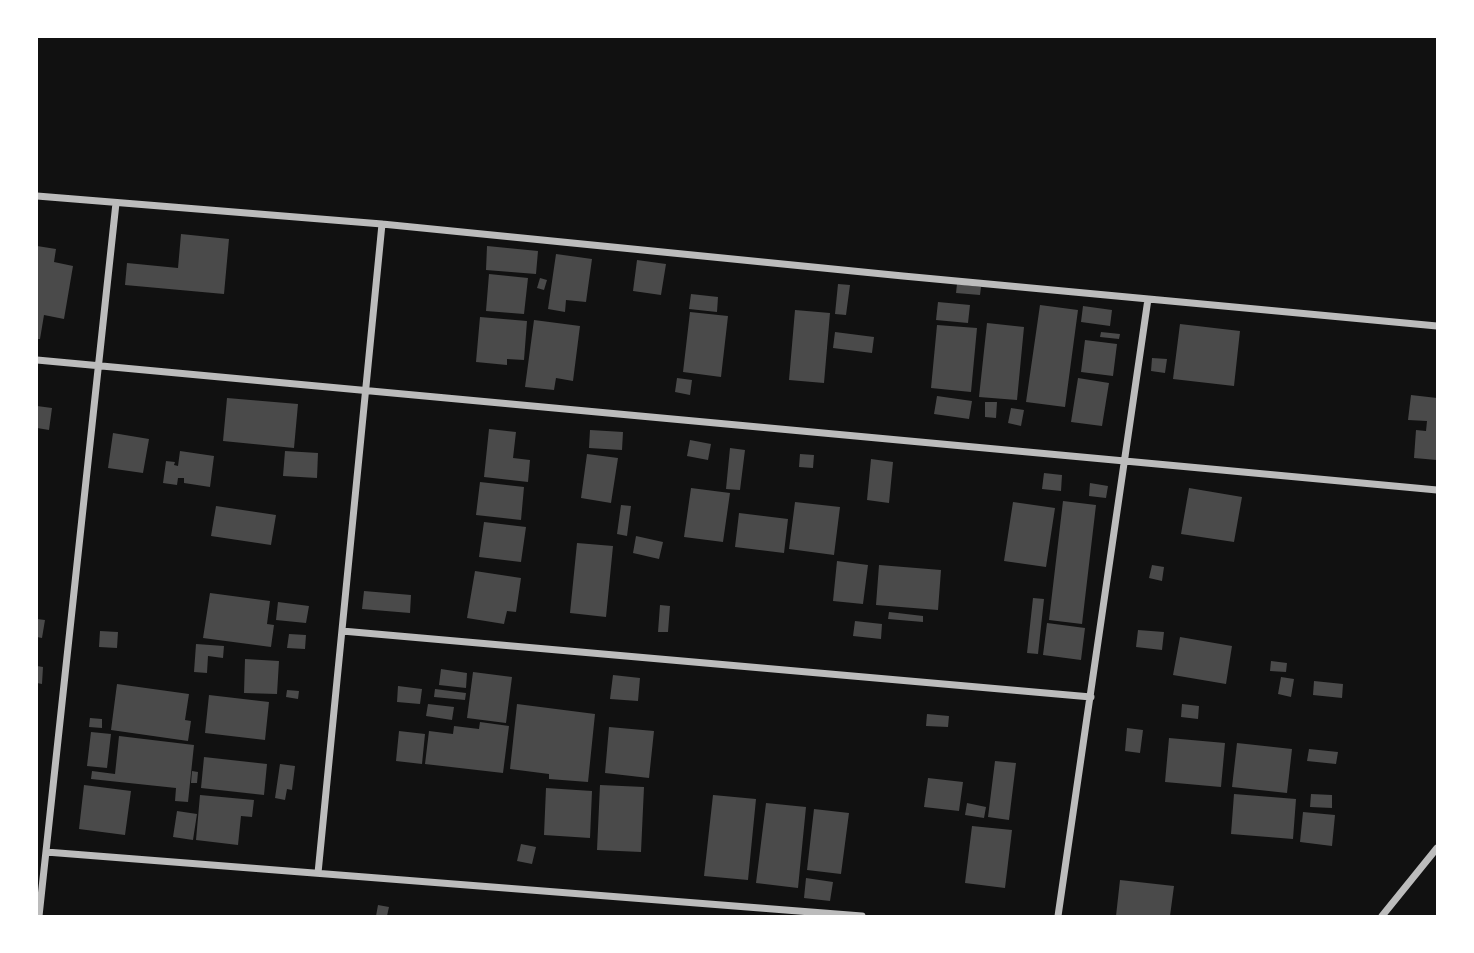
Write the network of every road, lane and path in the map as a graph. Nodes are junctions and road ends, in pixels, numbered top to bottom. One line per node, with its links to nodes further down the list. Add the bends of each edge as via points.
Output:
1 (37, 195): 2 (street)
2 (116, 203): 3 (street); 7 (street)
3 (382, 224): 4 (street); 8 (street)
4 (1148, 299): 5 (street); 9 (street)
5 (1437, 326)
6 (37, 360): 7 (street)
7 (98, 366): 8 (street); 14 (street)
8 (365, 391): 9 (street); 11 (street)
9 (1125, 463): 10 (street); 12 (street)
10 (1437, 490)
11 (342, 631): 12 (street); 15 (street)
12 (1091, 697): 19 (street)
13 (1437, 848): 20 (street)
14 (46, 852): 15 (street); 17 (street)
15 (317, 873): 16 (street)
16 (761, 912): 18 (street)
17 (39, 916)
18 (862, 916)
19 (1058, 916)
20 (1382, 916)

